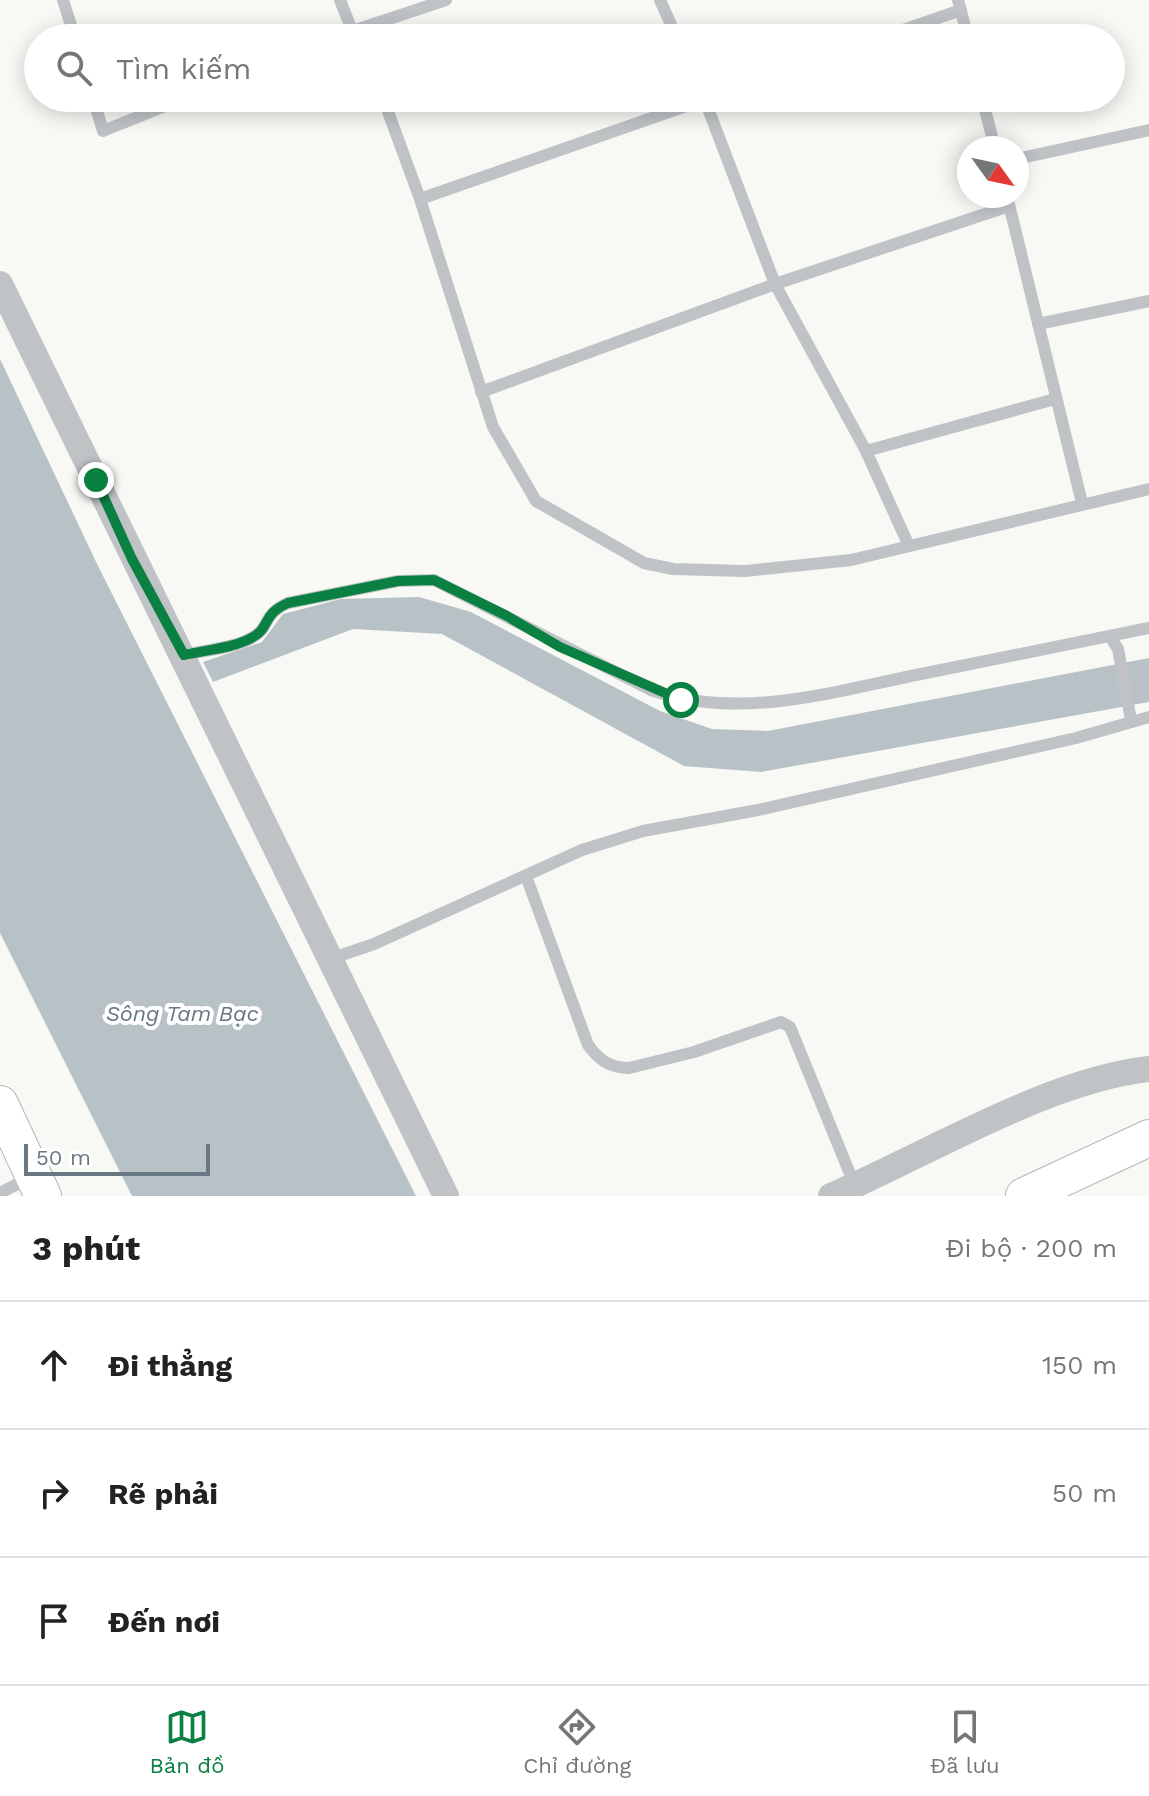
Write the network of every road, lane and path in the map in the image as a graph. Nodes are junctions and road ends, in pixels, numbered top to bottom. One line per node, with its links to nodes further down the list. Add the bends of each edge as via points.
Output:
1 (63, 0): 6 (lane)
2 (340, 0): 7 (lane)
3 (446, 0): 8 (lane)
4 (660, 0): 9 (lane)
5 (960, 5): 10 (lane)
6 (71, 24)
7 (349, 24)
8 (380, 24)
9 (671, 24)
10 (914, 24)
11 (97, 112): 12 (lane, via 103,131)
12 (150, 112)
13 (388, 112): 20 (lane)
14 (666, 112): 20 (lane)
15 (711, 112): 24 (lane)
16 (986, 112): 18 (lane)
17 (1149, 130): 19 (lane)
18 (992, 136)
19 (1029, 156)
20 (420, 199): 27 (lane)
21 (988, 208): 24 (lane)
22 (1010, 208): 26 (lane)
23 (0, 284): 35 (street)
24 (775, 284): 27 (lane); 29 (lane)
25 (1149, 301): 26 (lane)
26 (1038, 324): 28 (lane)
27 (481, 392): 32 (lane, via 493,427 536,501 644,563 745,571 851,560)
28 (1055, 399): 29 (lane); 31 (lane)
29 (866, 451): 32 (lane)
30 (1149, 489): 31 (lane)
31 (1082, 503): 32 (lane)
32 (909, 546)
33 (1149, 628): 34 (lane)
34 (1110, 636): 35 (lane, via 794,699 729,706 651,690 479,601 434,580 422,580 288,603 271,610 251,639); 36 (lane, via 1118,649)
35 (184, 655): 39 (street)
36 (1130, 717): 37 (lane); 38 (lane, via 1076,738 643,831 582,850)
37 (1149, 717)
38 (526, 876): 39 (lane); 44 (lane, via 597,1057 629,1068 781,1022 790,1027)
39 (330, 959): 46 (street)
40 (1149, 1069): 44 (street, via 1096,1080 997,1119)
41 (0, 1104): 43 (main road)
42 (1149, 1138): 47 (main road)
43 (38, 1186): 45 (lane)
44 (843, 1191)
45 (0, 1193)
46 (446, 1196)
47 (1024, 1196)

